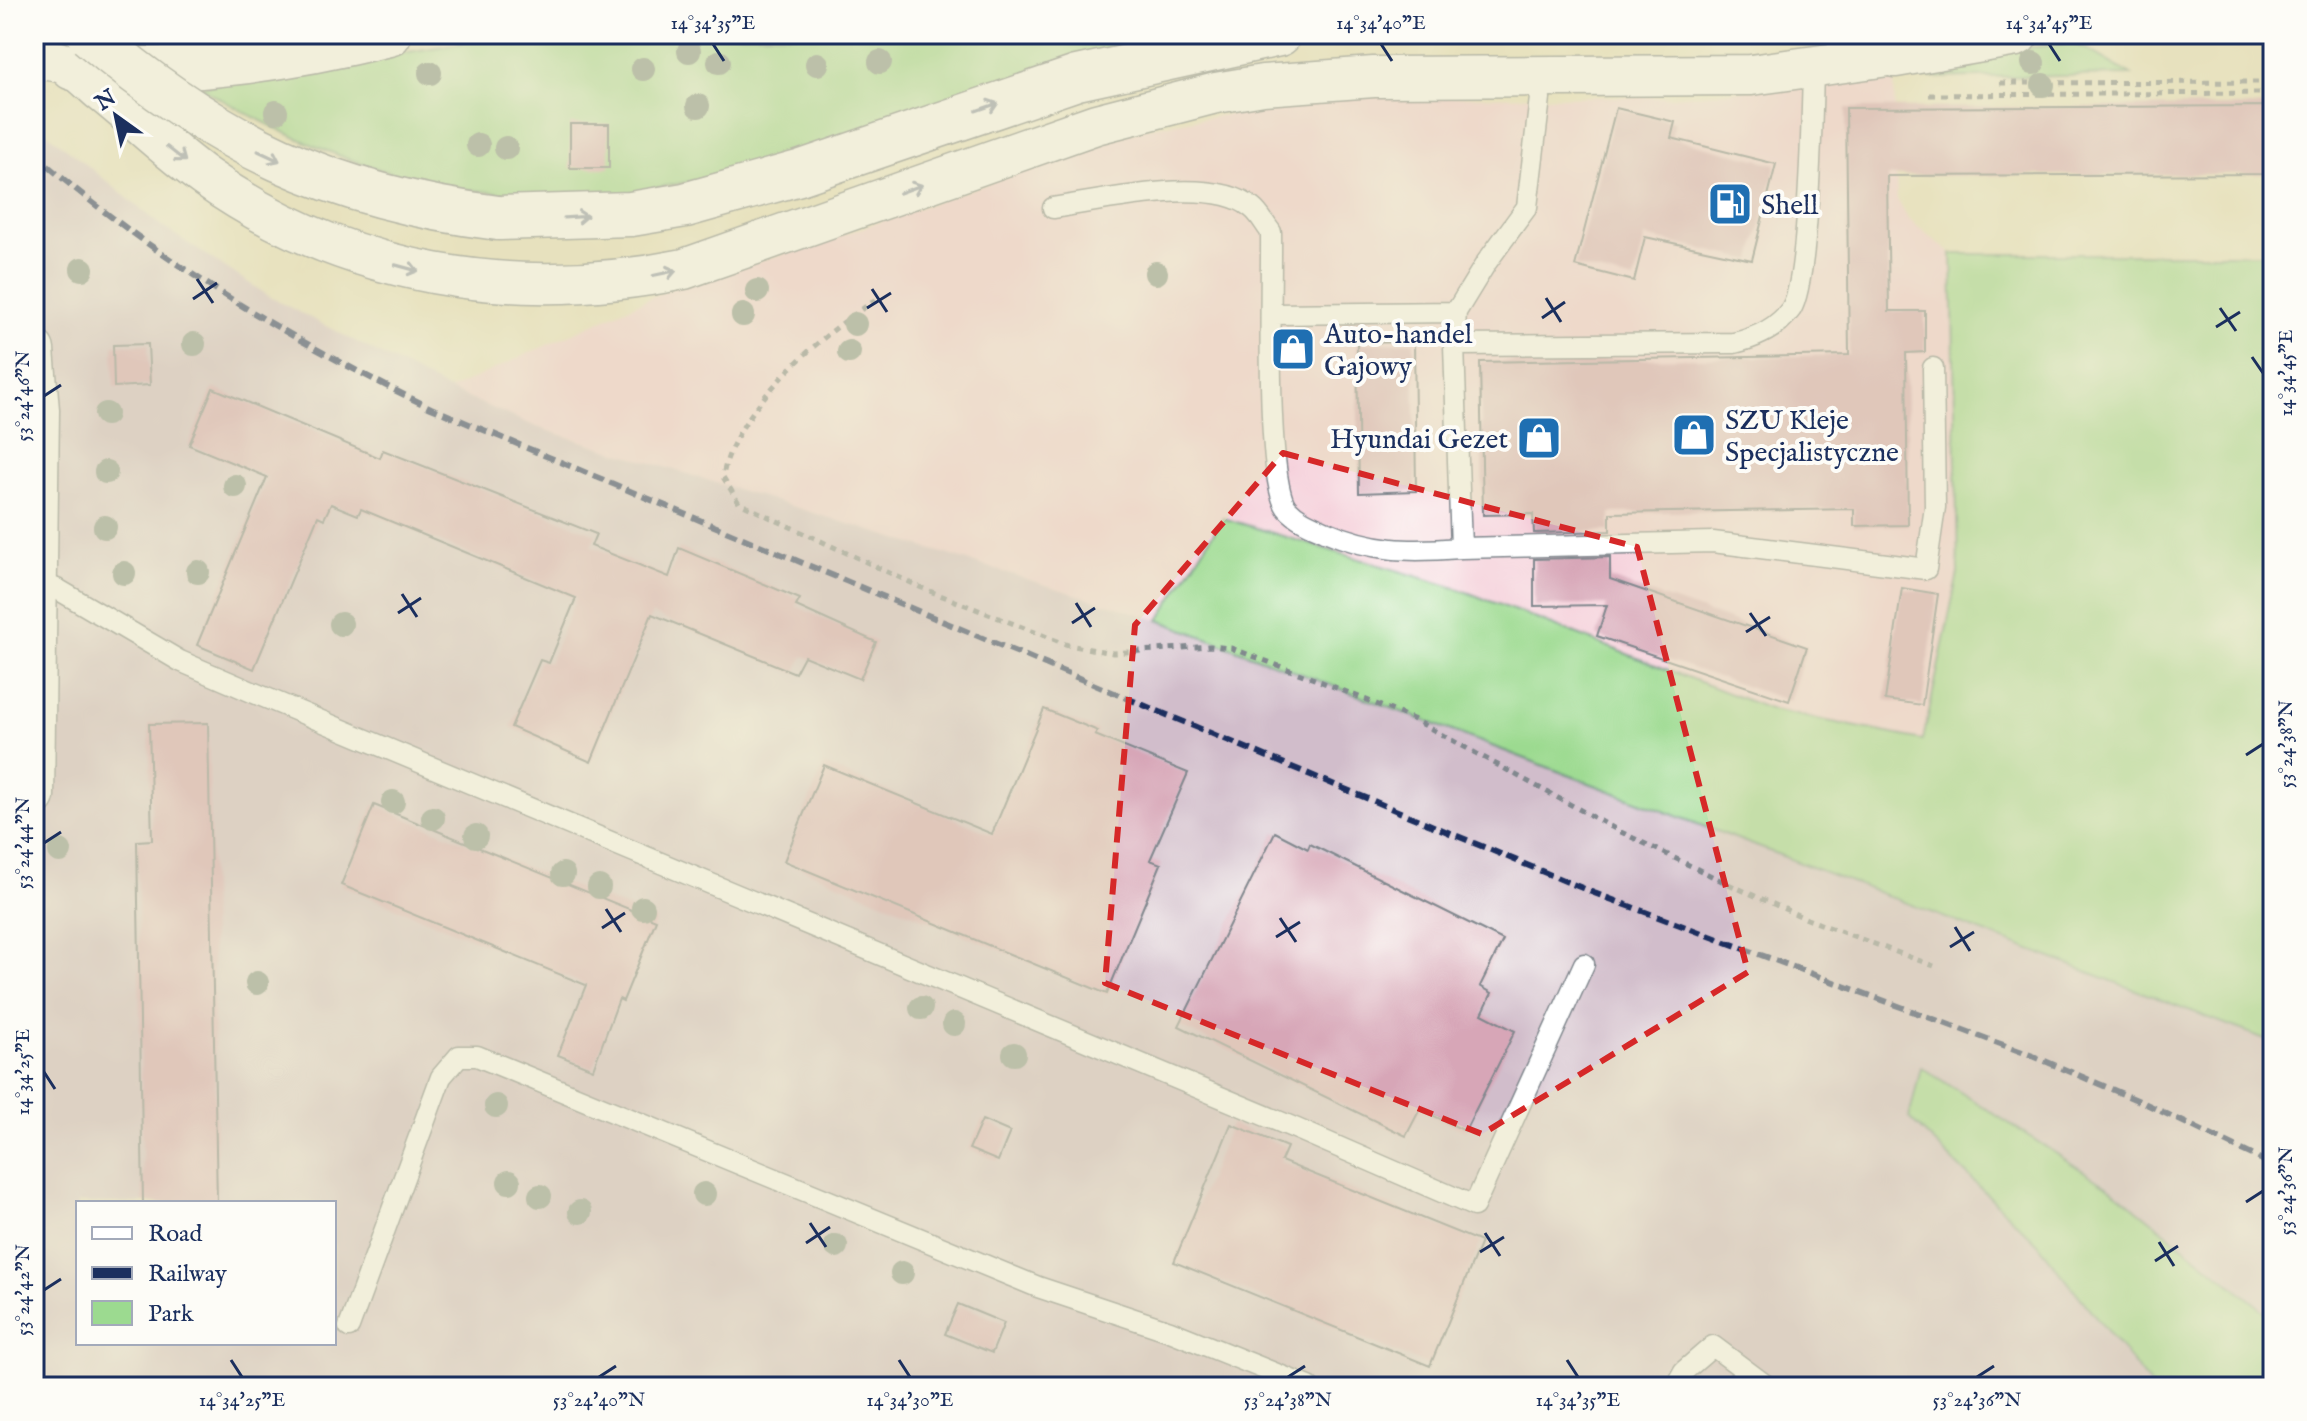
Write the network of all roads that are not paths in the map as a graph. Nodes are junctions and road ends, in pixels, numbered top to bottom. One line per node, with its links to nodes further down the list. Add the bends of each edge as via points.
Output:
1 (389, 34): 4 (main road, via 186,70)
2 (1279, 34): 4 (main road, one-way to 2, bridge, via 316,177 409,204 498,218 631,214 685,205 799,173 1077,78)
3 (2016, 34): 5 (main road)
4 (66, 54): 7 (street, one-way to 7, via 205,176 285,225 423,273 528,285 684,269 1096,124 1216,93 1314,80)
5 (1895, 55): 6 (street)
6 (1813, 69): 7 (street, via 1751,75); 11 (lane, via 1802,269 1791,308 1776,326 1734,343)
7 (1532, 76): 9 (lane, via 1540,98 1527,207)
8 (1053, 208): 10 (lane, via 1197,191 1224,193 1252,207 1271,232)
9 (1456, 312): 10 (lane); 11 (lane)
10 (1273, 314): 14 (lane, via 1272,443 1276,485 1286,508 1359,546 1406,552)
11 (1454, 345): 14 (lane)
12 (34, 350): 15 (street)
13 (1933, 368): 14 (lane, via 1935,507 1926,569 1713,542)
14 (1461, 548)
15 (39, 582): 16 (street); 17 (lane, via 223,680 1474,1206)
16 (34, 796)
17 (1584, 964)
18 (349, 1327): 19 (lane, via 441,1077 459,1056 477,1056 1038,1287 1170,1331)
19 (1309, 1387)
20 (1675, 1387): 21 (lane, via 1684,1371 1713,1346)
21 (1768, 1387)

